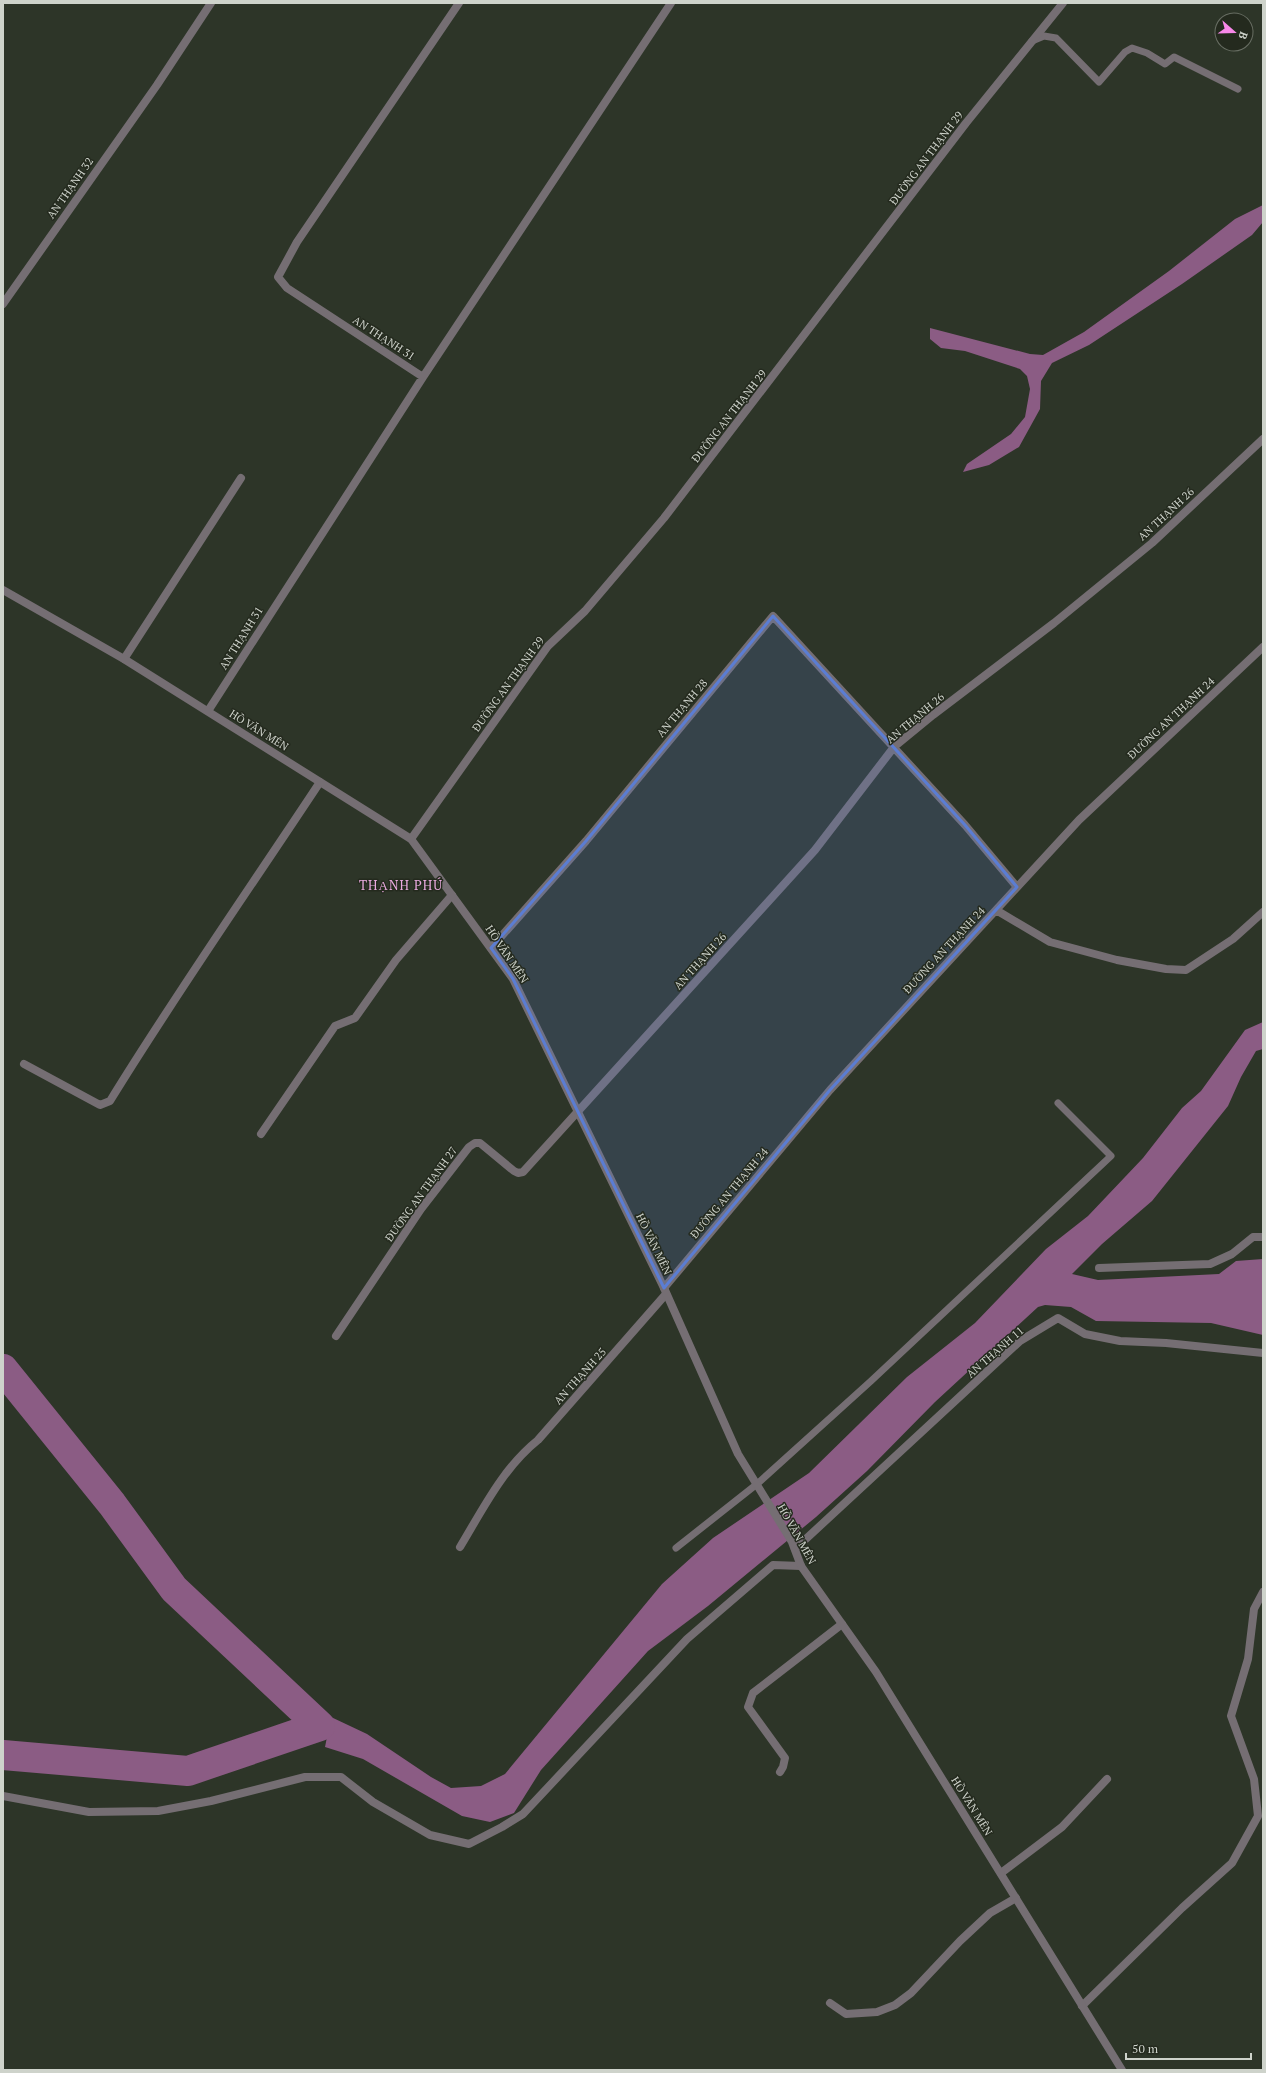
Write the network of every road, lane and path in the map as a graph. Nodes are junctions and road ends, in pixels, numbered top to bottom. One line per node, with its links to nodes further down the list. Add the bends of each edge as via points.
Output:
1 (211, 3): 7 (street, AN THẠNH 32, via 157,85)
2 (459, 3): 8 (street, AN THẠNH 31, via 297,242 278,277 287,288)
3 (671, 3): 8 (street)
4 (1062, 3): 5 (street, ĐƯỜNG AN THẠNH 29)
5 (1032, 42): 6 (lane, via 1044,36 1056,38 1099,82 1125,52 1132,48 1147,53 1165,64 1174,57); 17 (street, ĐƯỜNG AN THẠNH 29, via 966,123 664,518 585,611 548,646)
6 (1238, 89)
7 (3, 304)
8 (423, 377): 14 (street, AN THẠNH 31)
9 (1263, 439): 15 (street, AN THẠNH 26, via 1152,543)
10 (242, 478): 13 (street)
11 (3, 590): 13 (street, HỒ VĂN MÊN)
12 (1263, 647): 18 (street, ĐƯỜNG AN THẠNH 24, via 1079,820)
13 (124, 659): 14 (street, HỒ VĂN MÊN)
14 (208, 711): 16 (street, HỒ VĂN MÊN)
15 (894, 747): 18 (street); 22 (street, AN THẠNH 28, via 773,616 586,841); 25 (street, AN THẠNH 26, via 816,850)
16 (320, 782): 17 (street, HỒ VĂN MÊN); 23 (street, via 196,966 110,1101 100,1105)
17 (411, 839): 19 (street, HỒ VĂN MÊN)
18 (1017, 887): 20 (street, ĐƯỜNG AN THẠNH 24)
19 (452, 895): 22 (street, HỒ VĂN MÊN); 26 (street, via 396,960 355,1018 335,1026)
20 (996, 910): 21 (street, via 1050,942 1117,960 1186,970 1233,939); 29 (street, ĐƯỜNG AN THẠNH 24, via 830,1090)
21 (1263, 912)
22 (491, 948): 25 (street, HỒ VĂN MÊN, via 513,979)
23 (24, 1064)
24 (1058, 1104): 32 (lane, via 1111,1156 871,1381)
25 (578, 1113): 29 (street, HỒ VĂN MÊN); 30 (street, ĐƯỜNG AN THẠNH 27, via 523,1172 514,1171 480,1143 469,1147 422,1209)
26 (261, 1134)
27 (1263, 1237): 28 (street, via 1252,1237 1232,1254 1210,1264)
28 (1099, 1268)
29 (665, 1291): 32 (street, HỒ VĂN MÊN, via 738,1454); 34 (street, AN THẠNH 25, via 538,1440 507,1470)
30 (336, 1336)
31 (1263, 1353): 33 (street, AN THẠNH 11, via 1120,1341 1085,1334 1058,1318 1020,1341)
32 (756, 1484): 33 (street, HỒ VĂN MÊN); 35 (lane)
33 (794, 1546): 36 (street, HỒ VĂN MÊN)
34 (460, 1547)
35 (676, 1548)
36 (801, 1566): 38 (street, HỒ VĂN MÊN); 41 (street, via 773,1565 687,1639 523,1814 469,1844 430,1834 374,1802 341,1777 306,1777 158,1811 89,1812)
37 (1263, 1592): 45 (street, via 1254,1609 1248,1658 1231,1716 1254,1779 1258,1816 1232,1863)
38 (842, 1624): 39 (street, via 753,1693 750,1698 748,1707 785,1758); 42 (street, HỒ VĂN MÊN, via 876,1672)
39 (780, 1772)
40 (1107, 1779): 42 (street, via 1062,1827)
41 (3, 1796)
42 (1001, 1873): 43 (street, HỒ VĂN MÊN)
43 (1016, 1898): 44 (street, via 990,1913 911,1993 894,2005 877,2012 846,2014); 45 (street, HỒ VĂN MÊN)
44 (830, 2003)
45 (1082, 2006): 46 (street, HỒ VĂN MÊN)
46 (1122, 2070)

